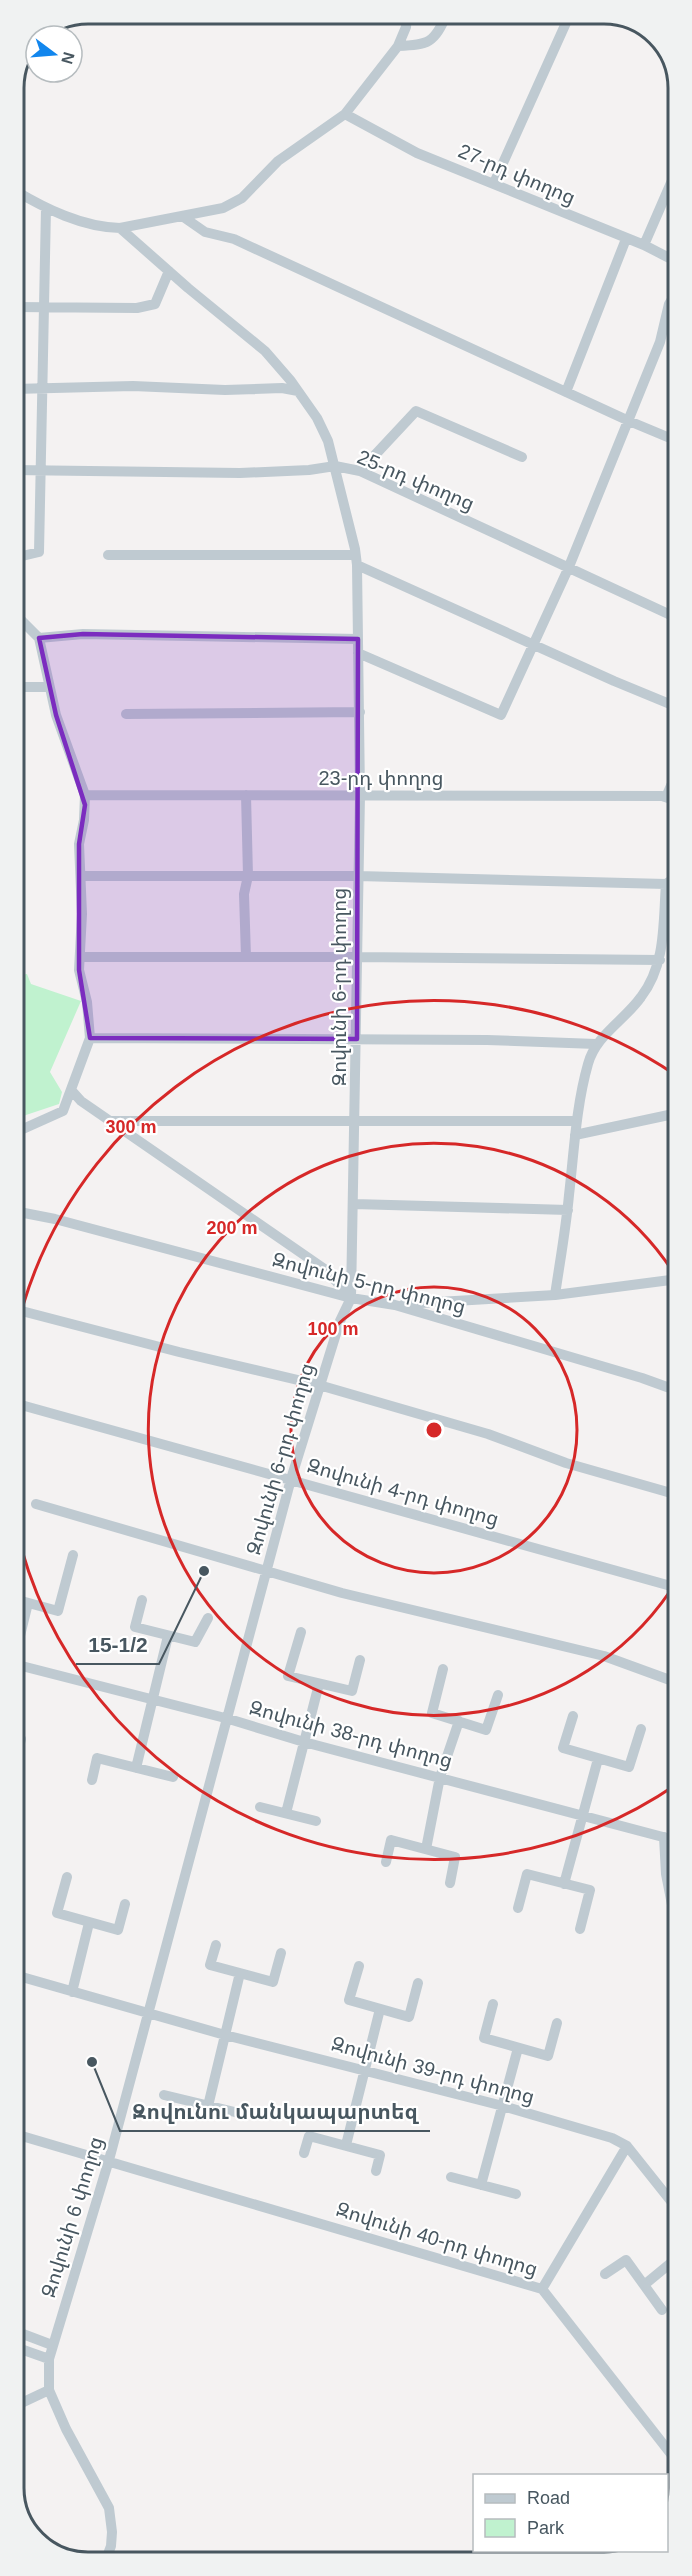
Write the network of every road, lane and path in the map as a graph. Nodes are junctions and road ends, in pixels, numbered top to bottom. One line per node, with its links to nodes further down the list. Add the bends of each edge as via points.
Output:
1 (406, 24): 4 (street)
2 (442, 24): 4 (street, via 429,43)
3 (566, 24): 6 (street)
4 (398, 46): 5 (street)
5 (345, 114): 6 (street, 27-րդ փողոց, via 417,153); 10 (street, via 278,160 242,198 223,208)
6 (494, 183): 12 (street, 27-րդ փողոց)
7 (668, 190): 13 (street)
8 (24, 196): 9 (street)
9 (46, 208): 11 (street, via 105,228); 18 (street)
10 (182, 216): 11 (street); 22 (street, via 205,232 234,239)
11 (120, 228): 15 (street, Զովունի 6-րդ փողոց)
12 (626, 239): 13 (street, 27-րդ փողոց); 22 (street)
13 (644, 245): 14 (street, 27-րդ փողոց)
14 (668, 257)
15 (169, 271): 18 (street, via 155,304 137,308); 21 (street, Զովունի 6-րդ փողոց, via 265,351)
16 (24, 308): 18 (street)
17 (668, 308): 23 (street, via 660,342)
18 (44, 309): 20 (street)
19 (24, 389): 20 (street)
20 (42, 390): 21 (street, via 133,386); 28 (street)
21 (298, 391): 26 (street, Զովունի 6-րդ փողոց, via 317,418)
22 (566, 392): 23 (street)
23 (629, 421): 24 (street); 33 (street)
24 (668, 437)
25 (522, 457): 29 (street, via 416,411)
26 (335, 466): 28 (street, 25-րդ փողոց, via 240,473); 29 (street, 25-րդ փողոց); 32 (street, Զովունի 6-րդ փողոց)
27 (24, 470): 28 (street, 25-րդ փողոց)
28 (41, 470): 31 (street, via 39,552)
29 (360, 471): 33 (street, 25-րդ փողոց)
30 (108, 555): 32 (street)
31 (24, 556)
32 (356, 560): 37 (street, Զովունի 6-րդ փողոց); 38 (street)
33 (568, 569): 34 (street, 25-րդ փողոց); 38 (street)
34 (668, 614)
35 (24, 623): 36 (street)
36 (39, 638): 37 (street, via 83,634); 41 (street)
37 (358, 639): 39 (street, Զովունի 6-րդ փողոց)
38 (535, 646): 39 (street, via 501,715); 42 (street)
39 (358, 653): 43 (street, Զովունի 6-րդ փողոց)
40 (24, 687): 41 (street)
41 (49, 687): 46 (street, via 62,737)
42 (668, 703)
43 (360, 712): 44 (street); 48 (street, Զովունի 6-րդ փողոց)
44 (126, 714)
45 (668, 792): 49 (street)
46 (85, 795): 47 (street, 23-րդ փողոց); 50 (street, via 79,844)
47 (246, 795): 48 (street, 23-րդ փողոց); 51 (street)
48 (360, 795): 49 (street, 23-րդ փողոց); 52 (street, Զովունի 6-րդ փողոց)
49 (666, 797)
50 (81, 876): 51 (street); 54 (street)
51 (248, 876): 52 (street); 55 (street, via 244,894)
52 (358, 876): 53 (street); 56 (street, Զովունի 6-րդ փողոց)
53 (666, 884): 57 (street)
54 (80, 957): 55 (street); 58 (street)
55 (246, 957): 56 (street)
56 (358, 957): 57 (street); 59 (street, Զովունի 6-րդ փողոց)
57 (660, 960): 60 (street, via 642,997)
58 (90, 1038): 59 (street); 61 (street)
59 (357, 1039): 60 (street); 63 (street, Զովունի 6-րդ փողոց)
60 (596, 1044): 65 (street)
61 (72, 1091): 64 (street); 66 (street, via 63,1111)
62 (668, 1115): 67 (street)
63 (356, 1120): 64 (street); 65 (street); 68 (street, Զովունի 6-րդ փողոց)
64 (111, 1121): 73 (street, via 326,1270)
65 (577, 1121): 67 (street)
66 (24, 1129)
67 (575, 1135): 69 (street)
68 (354, 1204): 69 (street); 73 (street, Զովունի 6-րդ փողոց)
69 (568, 1210): 72 (street)
70 (24, 1212): 73 (street, Զովունի 5-րդ փողոց)
71 (668, 1280): 72 (street)
72 (555, 1295): 74 (street)
73 (351, 1298): 74 (street, Զովունի 5-րդ փողոց); 76 (street, Զովունի 6-րդ փողոց)
74 (395, 1305): 77 (street, Զովունի 5-րդ փողոց)
75 (24, 1312): 76 (street)
76 (319, 1385): 79 (street, Զովունի 6-րդ փողոց); 80 (street)
77 (668, 1387)
78 (24, 1406): 79 (street, Զովունի 4-րդ փողոց)
79 (291, 1479): 83 (street, Զովունի 6-րդ փողոց); 84 (street, Զովունի 4-րդ փողոց)
80 (668, 1492)
81 (36, 1504): 83 (street)
82 (73, 1555): 87 (street, via 58,1611)
83 (267, 1572): 95 (street, via 604,1656); 100 (street, Զովունի 6-րդ փողոց)
84 (668, 1585)
85 (142, 1600): 91 (street, via 135,1627)
86 (24, 1602): 87 (street)
87 (28, 1603): 89 (street)
88 (208, 1618): 91 (street, via 195,1642)
89 (24, 1621)
90 (301, 1632): 96 (street, via 288,1676)
91 (168, 1636): 98 (street)
92 (360, 1660): 96 (street, via 352,1692)
93 (24, 1665): 98 (street, Զովունի 38-րդ փողոց)
94 (443, 1669): 101 (street, via 432,1713)
95 (668, 1679)
96 (320, 1684): 103 (street)
97 (498, 1695): 101 (street, via 486,1730)
98 (151, 1700): 100 (street, Զովունի 38-րդ փողոց); 105 (street)
99 (573, 1716): 104 (street, via 563,1748)
100 (229, 1719): 103 (street, Զովունի 38-րդ փողոց); 134 (street, Զովունի 6-րդ փողոց)
101 (459, 1721): 107 (street)
102 (640, 1729): 104 (street, via 628,1767)
103 (304, 1742): 107 (street, Զովունի 38-րդ փողոց); 110 (street)
104 (598, 1759): 111 (street)
105 (136, 1768): 106 (street); 108 (street, via 98,1758)
106 (173, 1777)
107 (440, 1777): 111 (street, Զովունի 38-րդ փողոց); 115 (street)
108 (92, 1780)
109 (260, 1807): 110 (street)
110 (286, 1813): 112 (street)
111 (582, 1816): 113 (street, Զովունի 38-րդ փողոց); 119 (street)
112 (316, 1821)
113 (664, 1837): 114 (street, Զովունի 38-րդ փողոց); 120 (street)
114 (668, 1838)
115 (426, 1850): 116 (street, via 391,1840); 118 (street, via 455,1857)
116 (386, 1862)
117 (67, 1877): 123 (street, via 57,1913)
118 (450, 1883)
119 (564, 1884): 122 (street, via 527,1874); 124 (street, via 590,1890)
120 (668, 1884)
121 (126, 1904): 123 (street, via 118,1930)
122 (518, 1908)
123 (89, 1923): 131 (street)
124 (580, 1929)
125 (216, 1945): 128 (street, via 210,1965)
126 (281, 1953): 128 (street, via 273,1982)
127 (358, 1966): 133 (street, via 349,2000)
128 (240, 1974): 136 (street)
129 (24, 1978): 131 (street, Զովունի 39-րդ փողոց)
130 (418, 1983): 133 (street, via 409,2017)
131 (72, 1992): 134 (street, Զովունի 39-րդ փողոց)
132 (493, 2004): 137 (street, via 484,2038)
133 (380, 2009): 138 (street)
134 (148, 2013): 136 (street, Զովունի 39-րդ փողոց); 147 (street, Զովունի 6 փողոց)
135 (557, 2023): 137 (street, via 548,2056)
136 (225, 2035): 138 (street, Զովունի 39-րդ փողոց); 140 (street)
137 (518, 2048): 141 (street)
138 (364, 2070): 141 (street, Զովունի 39-րդ փողոց); 144 (street)
139 (164, 2095): 140 (street)
140 (208, 2106): 142 (street)
141 (503, 2106): 145 (street, Զովունի 39-րդ փողոց, via 612,2138); 150 (street)
142 (243, 2115)
143 (24, 2136): 147 (street, Զովունի 40-րդ փողոց)
144 (346, 2145): 146 (street, via 309,2136); 148 (street, via 380,2155)
145 (627, 2146): 152 (street, Զովունի 39-րդ փողոց); 156 (street)
146 (304, 2153)
147 (109, 2160): 156 (street, Զովունի 40-րդ փողոց); 159 (street, Զովունի 6 փողոց)
148 (376, 2171)
149 (451, 2177): 150 (street)
150 (481, 2184): 151 (street)
151 (516, 2194)
152 (668, 2197)
153 (668, 2265): 155 (street)
154 (605, 2274): 155 (street, via 626,2260)
155 (644, 2285): 157 (street)
156 (542, 2289): 164 (street, Զովունի 40-րդ փողոց)
157 (662, 2310)
158 (24, 2334): 159 (street)
159 (52, 2345): 161 (street, Զովունի 6 փողոց)
160 (24, 2350): 161 (street)
161 (49, 2360): 162 (street, Զովունի 6 փողոց)
162 (49, 2390): 163 (street); 165 (street, Զովունի 6 փողոց, via 109,2508 112,2532)
163 (24, 2402)
164 (668, 2450)
165 (109, 2552)

